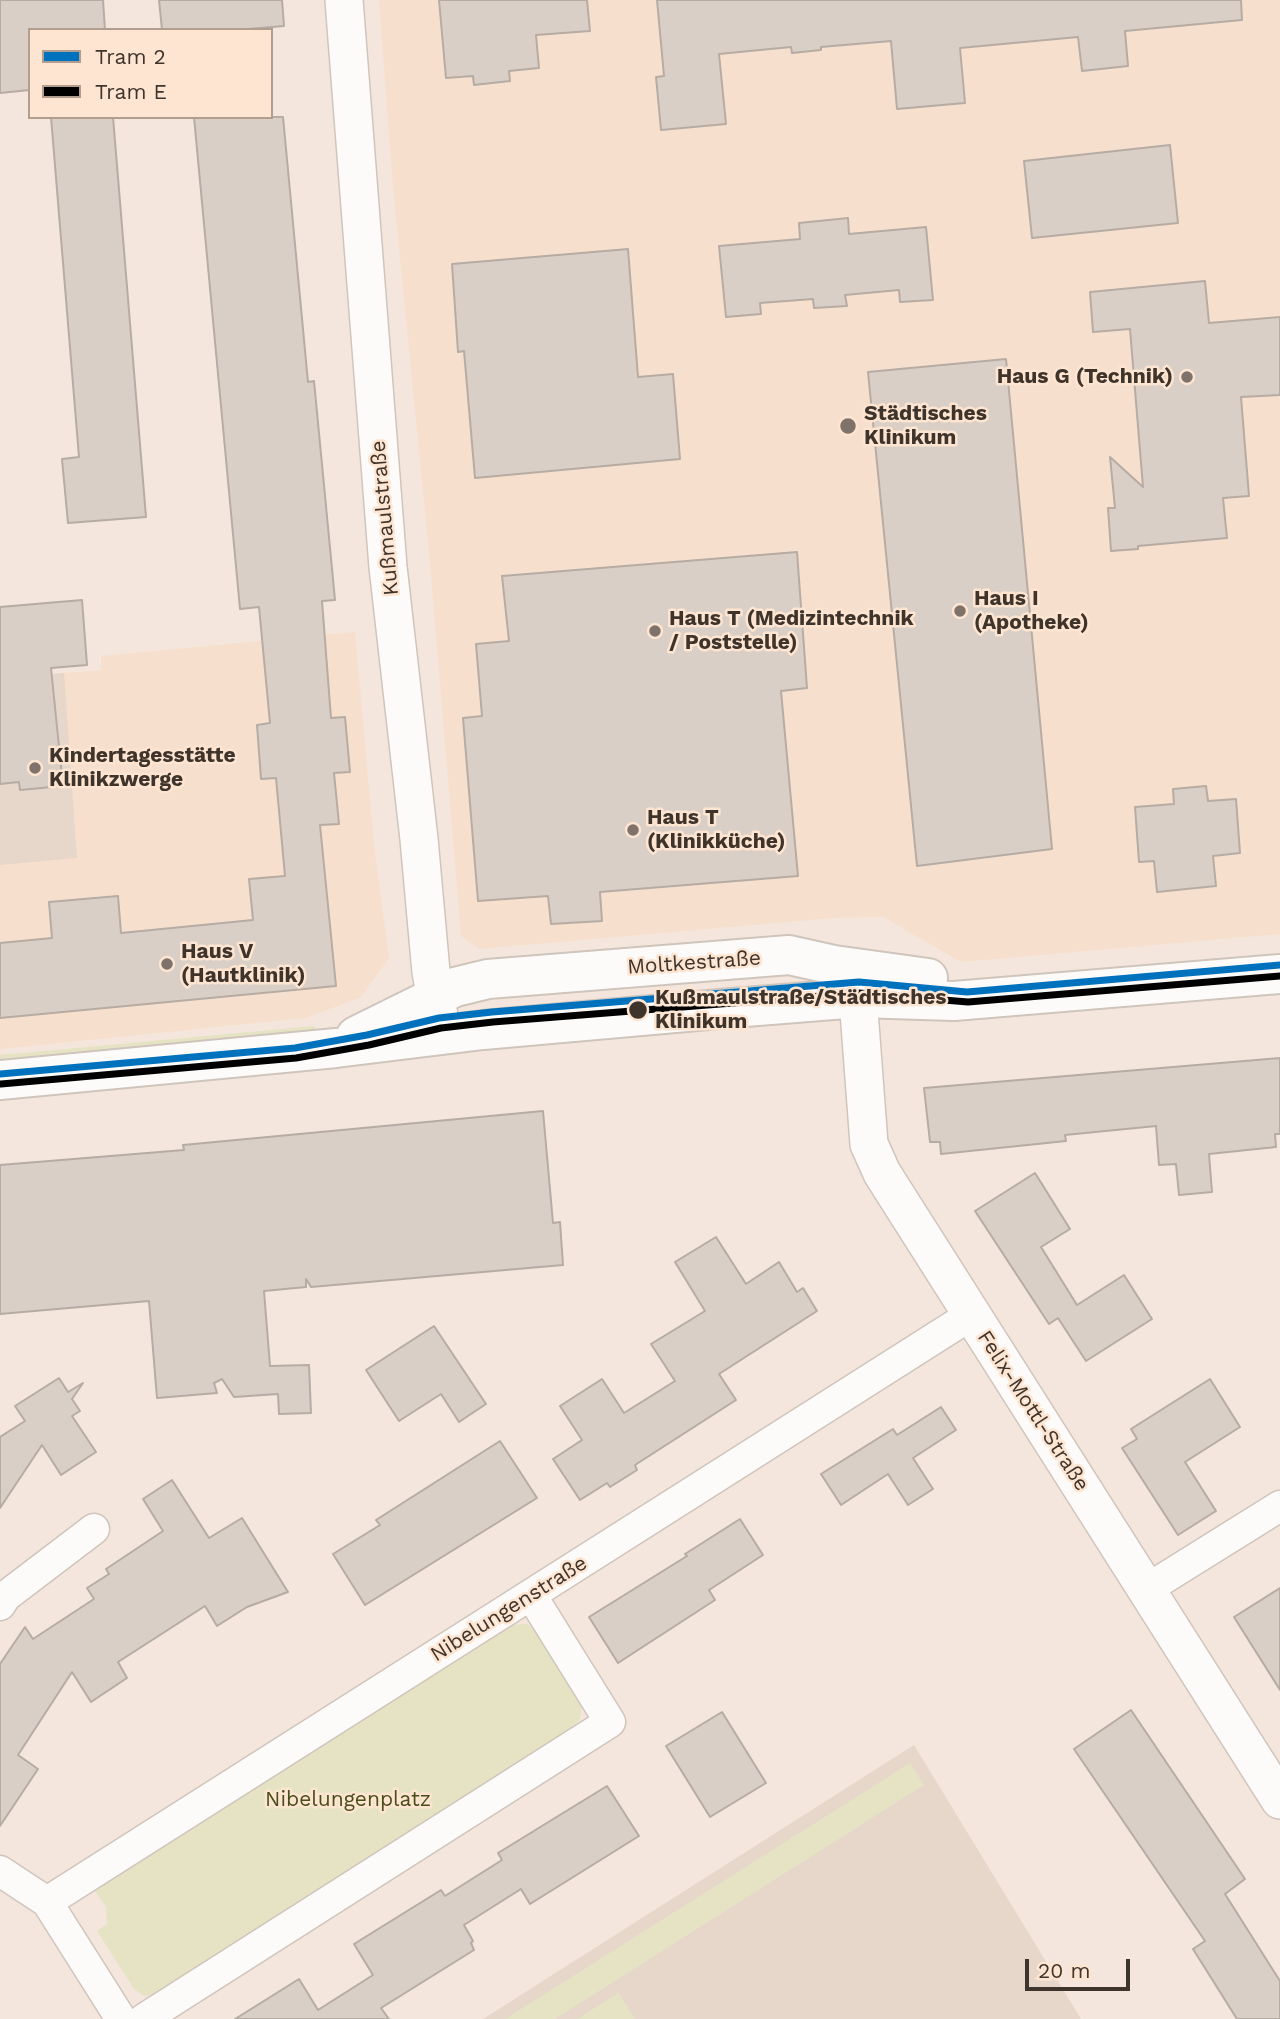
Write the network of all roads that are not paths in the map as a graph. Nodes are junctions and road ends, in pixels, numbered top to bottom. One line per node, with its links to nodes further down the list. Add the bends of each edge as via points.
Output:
1 (344, 0): 4 (street, Kußmaulstraße, via 388,567)
2 (1280, 974): 3 (main road, Moltkestraße)
3 (1065, 993): 4 (main road, Moltkestraße, via 888,973 789,955 488,979); 5 (main road, Moltkestraße, via 954,1001)
4 (434, 997): 6 (street, Kußmaulstraße); 7 (main road, Moltkestraße)
5 (858, 998): 6 (main road, Moltkestraße); 9 (street, Felix-Mottl-Straße, via 869,1143 882,1173)
6 (443, 1035): 7 (main road, Moltkestraße)
7 (336, 1048): 8 (main road, Moltkestraße)
8 (0, 1080)
9 (971, 1315): 12 (street, Felix-Mottl-Straße); 13 (street, Nibelungenstraße)
10 (1280, 1506): 12 (street)
11 (94, 1529): 14 (street)
12 (1147, 1589): 15 (street, Felix-Mottl-Straße)
13 (531, 1595): 17 (street, Nibelungenstraße); 19 (street, via 610,1722)
14 (0, 1605)
15 (1280, 1800)
16 (0, 1871): 17 (street)
17 (47, 1902): 18 (street)
18 (121, 2019)
19 (144, 2019)

